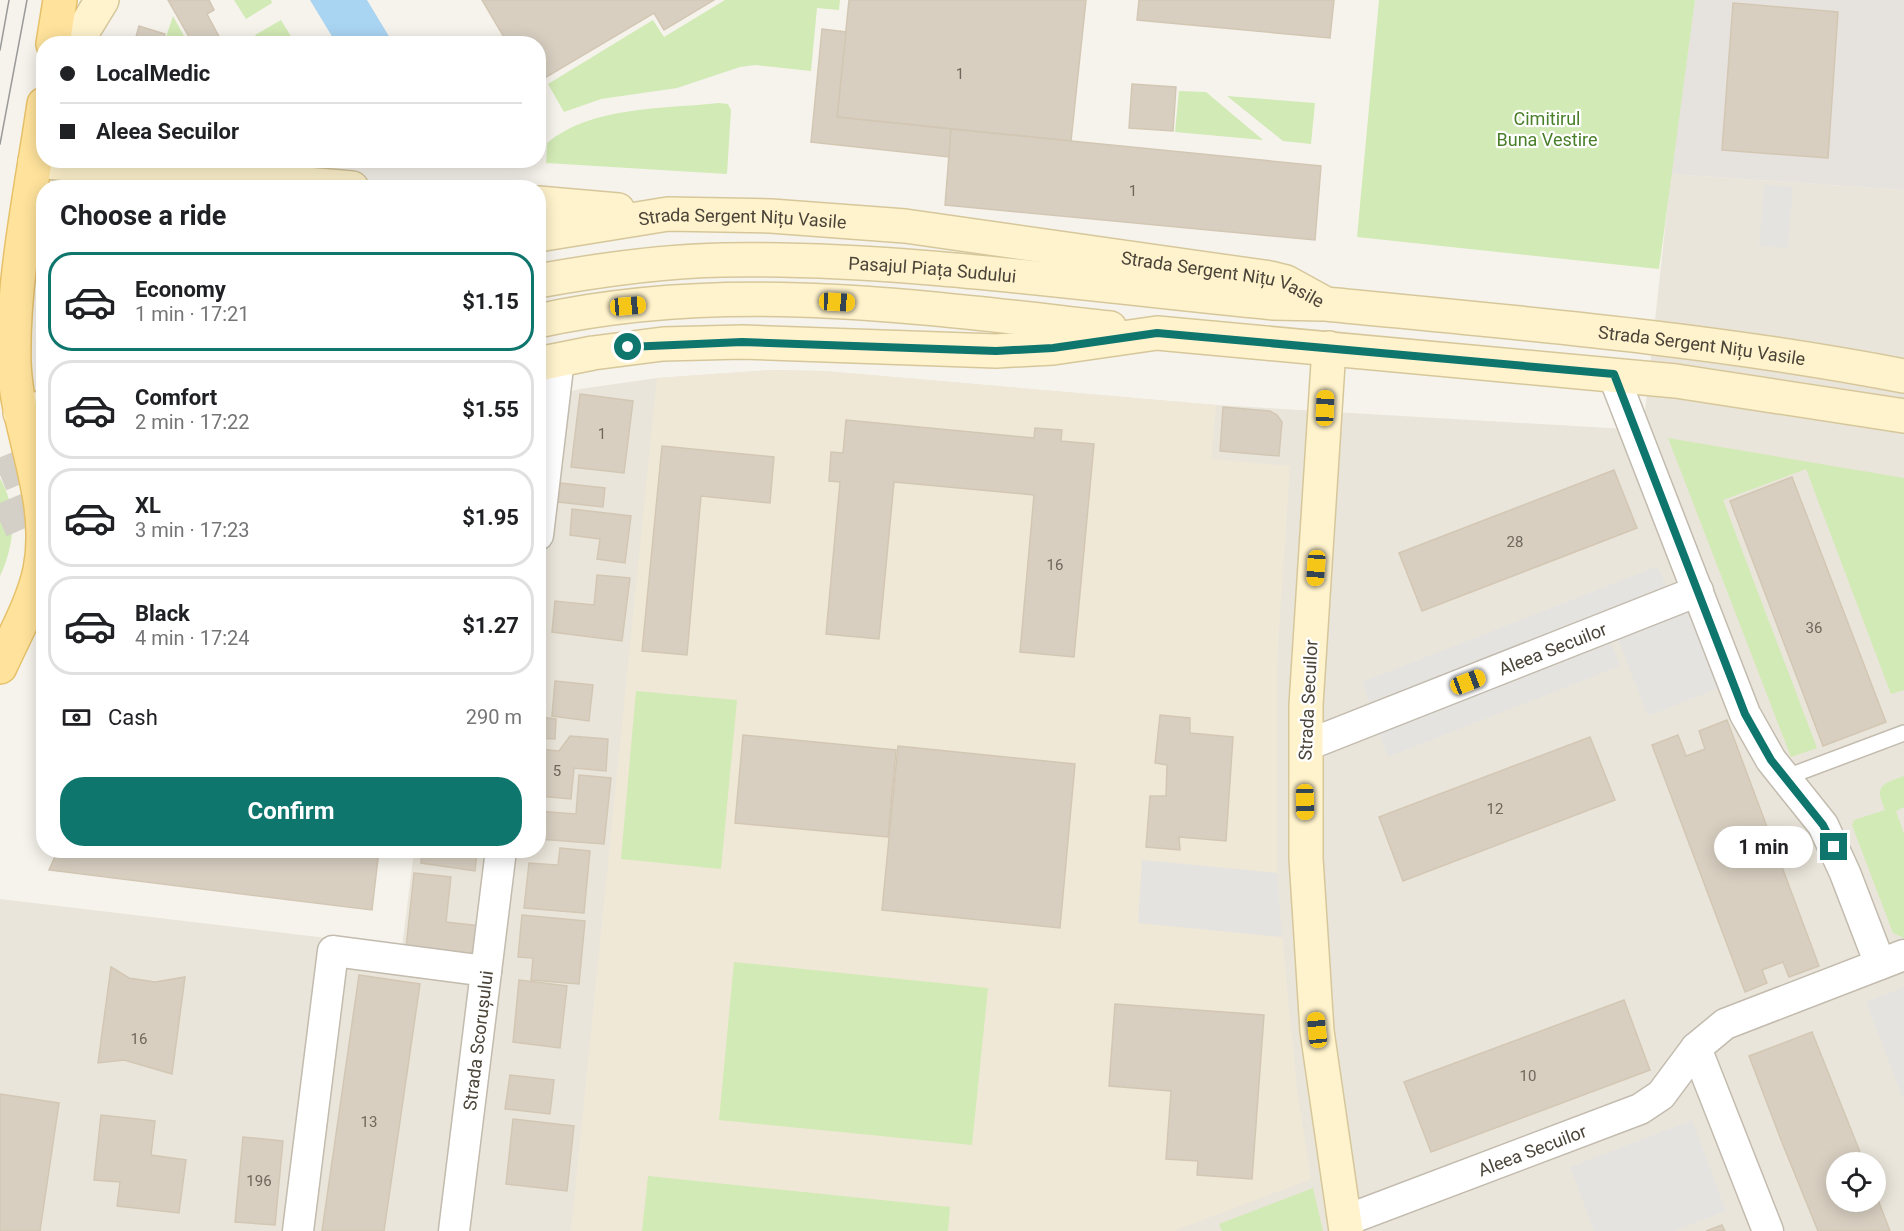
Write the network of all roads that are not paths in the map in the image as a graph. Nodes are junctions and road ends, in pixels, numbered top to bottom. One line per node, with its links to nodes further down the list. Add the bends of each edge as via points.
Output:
1 (60, 0): 3 (main road)
2 (102, 0): 4 (main road)
3 (54, 36)
4 (80, 36)
5 (36, 155): 6 (main road)
6 (35, 161): 21 (main road, via 15,325 14,363)
7 (117, 168): 8 (main road)
8 (258, 180)
9 (546, 204): 10 (main road)
10 (668, 214): 11 (main road, Strada Sergent Nițu Vasile); 13 (main road, Strada Sergent Nițu Vasile, via 857,221 966,233 1270,278 1286,282)
11 (546, 234)
12 (546, 280): 13 (main road, Pasajul Piața Sudului, via 677,262 813,261 1274,303)
13 (1326, 304): 19 (main road, Strada Sergent Nițu Vasile, via 1676,340)
14 (546, 320): 15 (main road, via 668,302 795,300 893,305)
15 (1157, 333): 16 (main road, Strada Sergent Nițu Vasile); 17 (main road, Strada Sergent Nițu Vasile, via 1053,348 996,351 704,342 628,347)
16 (1329, 348): 18 (main road, Strada Sergent Nițu Vasile); 29 (main road, Strada Secuilor)
17 (549, 362): 20 (street)
18 (1614, 374): 22 (main road, Strada Sergent Nițu Vasile, via 1752,390); 25 (street, Aleea Secuilor)
19 (1904, 376)
20 (546, 409)
21 (21, 412): 23 (main road)
22 (1904, 416)
23 (36, 477)
24 (36, 581): 26 (main road)
25 (1698, 591): 29 (street, Aleea Secuilor); 30 (street, Aleea Secuilor, via 1745,714)
26 (22, 615): 27 (main road)
27 (0, 667)
28 (1904, 733): 30 (lane)
29 (1305, 746): 35 (main road, Strada Secuilor, via 1312,978)
30 (1784, 778): 32 (street, Aleea Secuilor, via 1823,825)
31 (500, 858): 33 (street, Strada Scorușului)
32 (1892, 960): 34 (street, Aleea Secuilor, via 1736,1018)
33 (486, 971): 36 (street, via 333,951); 37 (street, Strada Scorușului)
34 (1696, 1048): 35 (street, Aleea Secuilor, via 1661,1095 1641,1108); 38 (street)
35 (1345, 1226)
36 (298, 1231)
37 (454, 1231)
38 (1768, 1231)

